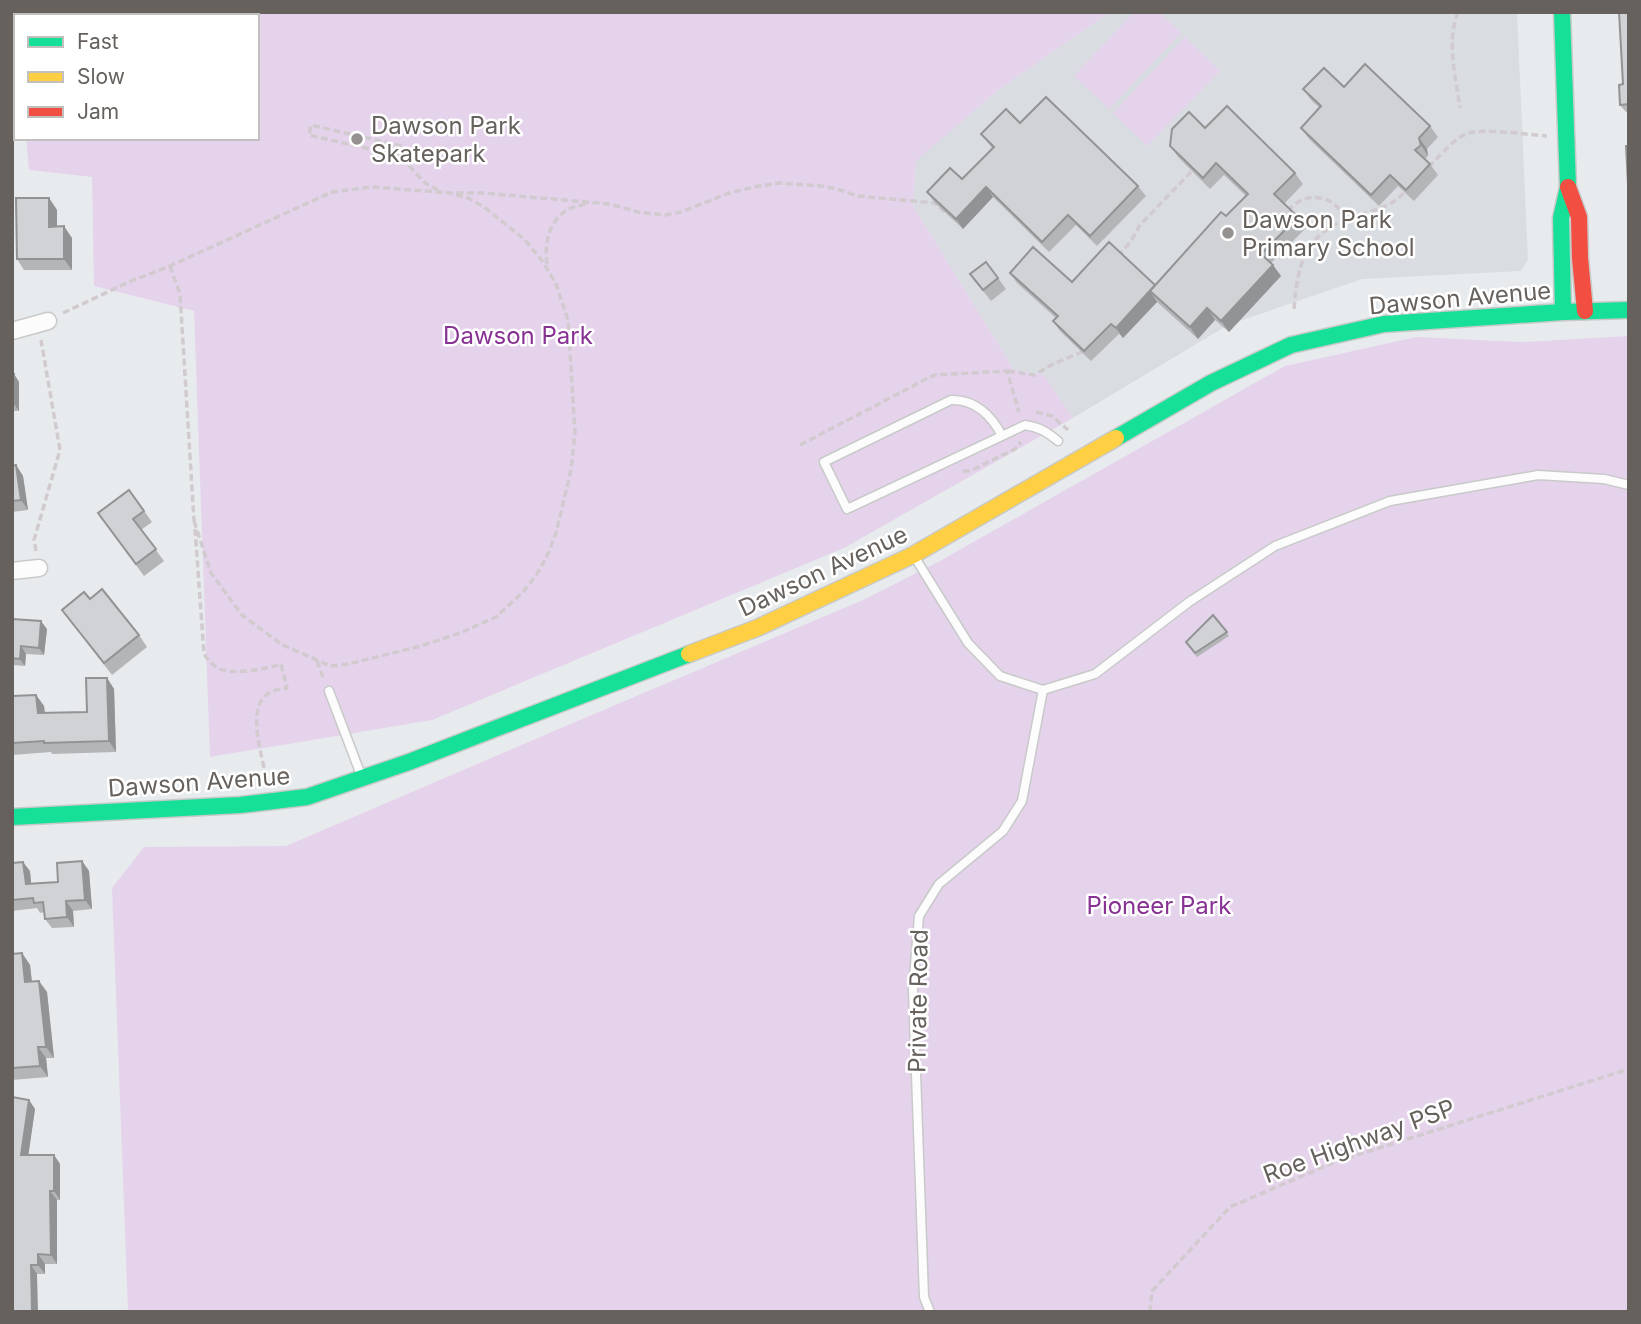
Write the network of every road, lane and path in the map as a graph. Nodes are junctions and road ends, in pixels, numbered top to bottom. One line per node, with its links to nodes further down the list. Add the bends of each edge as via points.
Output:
1 (1458, 12): 3 (path, via 1452,32)
2 (1562, 12): 9 (main road)
3 (1460, 108)
4 (1549, 136): 6 (path, via 1475,131 1454,142)
5 (400, 156): 5 (path, via 309,135 311,125 402,146); 10 (path, via 425,183)
6 (1429, 168)
7 (1192, 171): 16 (path)
8 (1410, 187): 15 (path, via 1390,205)
9 (1568, 187): 21 (main road, via 1561,218); 22 (main road, via 1579,217)
10 (440, 191): 11 (path); 17 (path, via 372,187 332,192)
11 (451, 193): 12 (path); 18 (path, via 484,207 525,240)
12 (590, 202): 14 (path, via 665,215 729,193 780,183 935,202); 18 (path, via 569,209 550,229)
13 (1287, 210): 15 (path, via 1304,199 1319,198 1335,204)
14 (948, 215)
15 (1343, 220): 19 (path, via 1312,243 1297,274)
16 (1112, 262)
17 (170, 266): 23 (path); 30 (path, via 180,294)
18 (547, 268): 34 (path, via 568,320 575,432 556,533 537,574 496,617 460,633 348,664 330,666)
19 (1294, 309)
20 (1629, 310): 22 (main road, Dawson Avenue)
21 (1563, 312): 22 (main road, Dawson Avenue); 31 (main road, Dawson Avenue, via 1384,324 1292,345 1211,383)
22 (1585, 312)
23 (42, 323): 24 (street); 32 (path, via 60,450 34,540)
24 (12, 331)
25 (1075, 345): 26 (path, via 1082,352 1034,375)
26 (1007, 371)
27 (1002, 436): 27 (lane, via 847,509 824,462 951,400 977,406); 28 (lane, via 1025,425 1037,426)
28 (1058, 441)
29 (1629, 485): 35 (lane, via 1538,475 1391,501 1275,546 1189,602 1095,674)
30 (194, 521): 34 (path, via 211,573 242,615 281,644); 38 (path, via 204,654 219,669 231,672 281,664 287,688 265,696 255,725)
31 (913, 555): 35 (lane, via 968,643 1000,676); 37 (main road, Dawson Avenue, via 757,628)
32 (39, 568): 33 (street)
33 (12, 571)
34 (316, 661): 36 (path)
35 (1043, 690): 41 (lane, Private Road, via 1022,801 1003,831 939,884 919,916 913,990 924,1297)
36 (329, 691): 37 (lane)
37 (362, 778): 39 (main road, Dawson Avenue, via 307,797 240,805)
38 (267, 787)
39 (12, 817)
40 (1629, 1069): 42 (path, Roe Highway PSP, via 1335,1163 1230,1207 1152,1291)
41 (930, 1312)
42 (1150, 1312)

